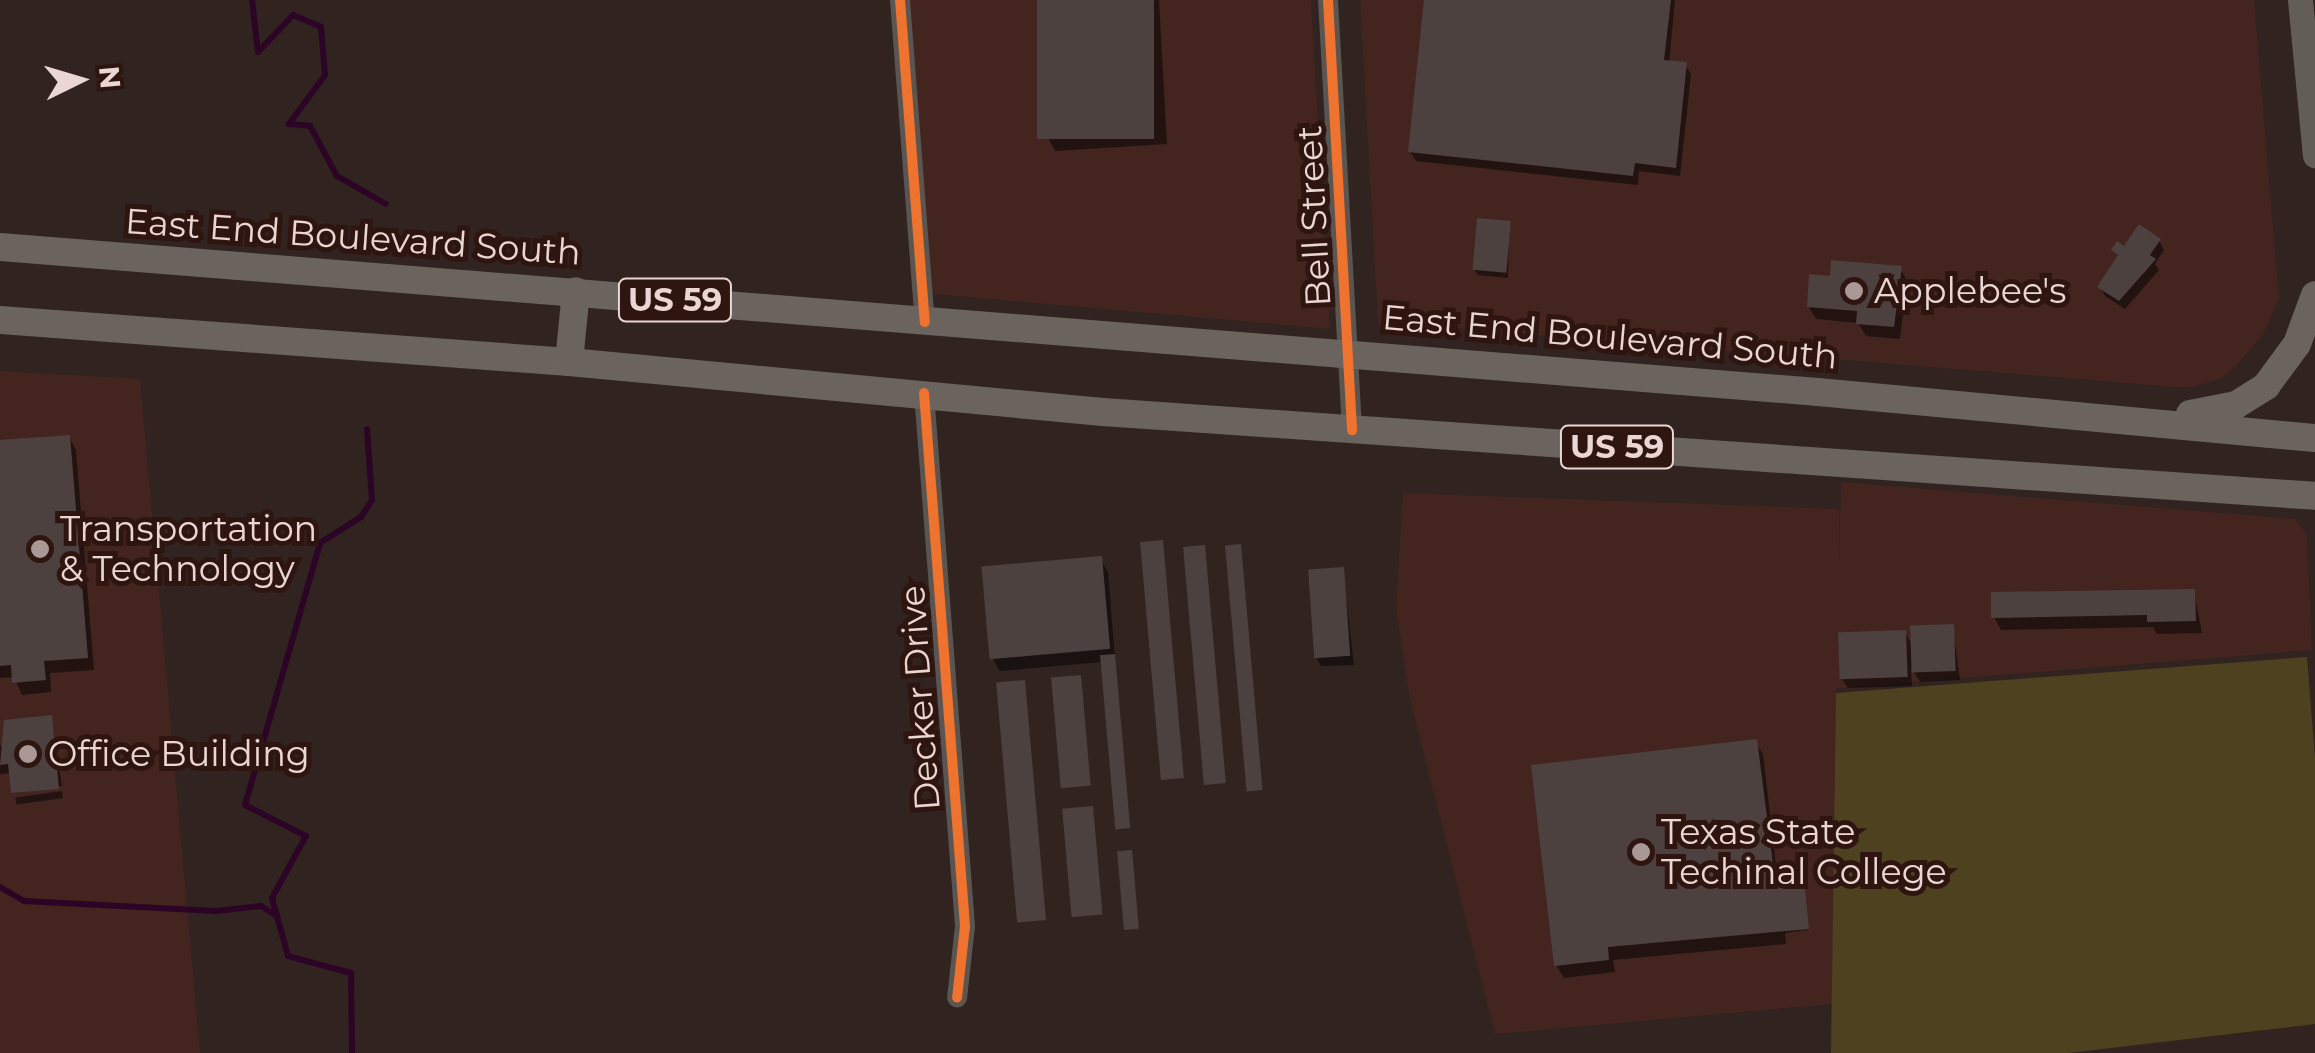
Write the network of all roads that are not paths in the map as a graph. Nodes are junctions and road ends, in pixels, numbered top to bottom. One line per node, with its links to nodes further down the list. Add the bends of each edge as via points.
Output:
1 (900, 0): 9 (street)
2 (1328, 0): 10 (street, Bell Street)
3 (2300, 0): 4 (main road)
4 (2315, 155)
5 (0, 247): 6 (highway, East End Boulevard South / US 59)
6 (576, 291): 9 (highway, East End Boulevard South / US 59); 11 (highway)
7 (2315, 294): 13 (highway, via 2287,362 2252,396 2223,410)
8 (0, 320): 11 (highway, US 59)
9 (924, 322): 10 (highway, East End Boulevard South / US 59)
10 (1349, 353): 13 (highway, East End Boulevard South / US 59); 14 (street, Bell Street)
11 (569, 362): 12 (highway, US 59)
12 (924, 393): 14 (highway, US 59); 17 (street, Decker Drive, via 966,926)
13 (2134, 419): 15 (highway, East End Boulevard South / US 59)
14 (1352, 430): 16 (highway, US 59)
15 (2315, 438)
16 (2315, 496)
17 (957, 998)

